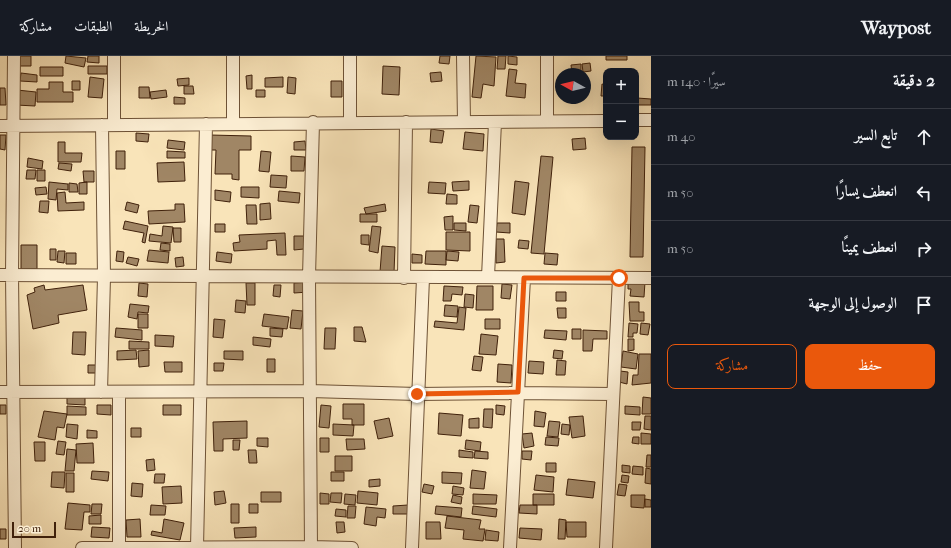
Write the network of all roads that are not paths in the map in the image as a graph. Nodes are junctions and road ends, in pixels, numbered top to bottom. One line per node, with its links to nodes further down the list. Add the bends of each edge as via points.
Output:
1 (14, 56): 20 (street)
2 (114, 56): 18 (street)
3 (232, 56): 17 (street)
4 (350, 56): 15 (street)
5 (463, 56): 13 (street)
6 (547, 56): 9 (street)
7 (639, 120): 8 (street)
8 (651, 120)
9 (547, 121): 10 (street); 14 (street)
10 (603, 121)
11 (313, 122): 15 (street); 17 (street); 24 (street)
12 (406, 122): 13 (street); 15 (street); 25 (street)
13 (464, 122): 14 (street)
14 (495, 122): 27 (street)
15 (350, 123)
16 (206, 124): 17 (street); 18 (street); 23 (street)
17 (233, 124)
18 (108, 125): 20 (street); 22 (street)
19 (0, 126): 20 (street)
20 (14, 126): 21 (street)
21 (6, 275): 22 (street); 33 (street)
22 (104, 277): 23 (street); 34 (street)
23 (204, 277): 24 (street); 36 (street)
24 (310, 277): 25 (street); 31 (street)
25 (404, 278): 26 (street)
26 (423, 278): 27 (street); 38 (street)
27 (488, 278): 28 (street)
28 (524, 278): 29 (street); 37 (street)
29 (619, 278): 30 (street); 39 (street)
30 (651, 278)
31 (310, 391): 36 (street); 38 (street); 41 (street)
32 (0, 392): 33 (street)
33 (14, 392): 34 (street); 42 (street)
34 (101, 392): 35 (street)
35 (119, 392): 36 (street); 40 (street)
36 (199, 392): 44 (street)
37 (518, 392): 38 (street); 39 (street); 47 (street)
38 (417, 394): 46 (street)
39 (614, 394): 48 (street)
40 (119, 547): 43 (street); 44 (street)
41 (311, 547): 44 (street); 45 (street)
42 (15, 548)
43 (82, 548)
44 (197, 548)
45 (352, 548)
46 (412, 548)
47 (510, 548)
48 (606, 548)

